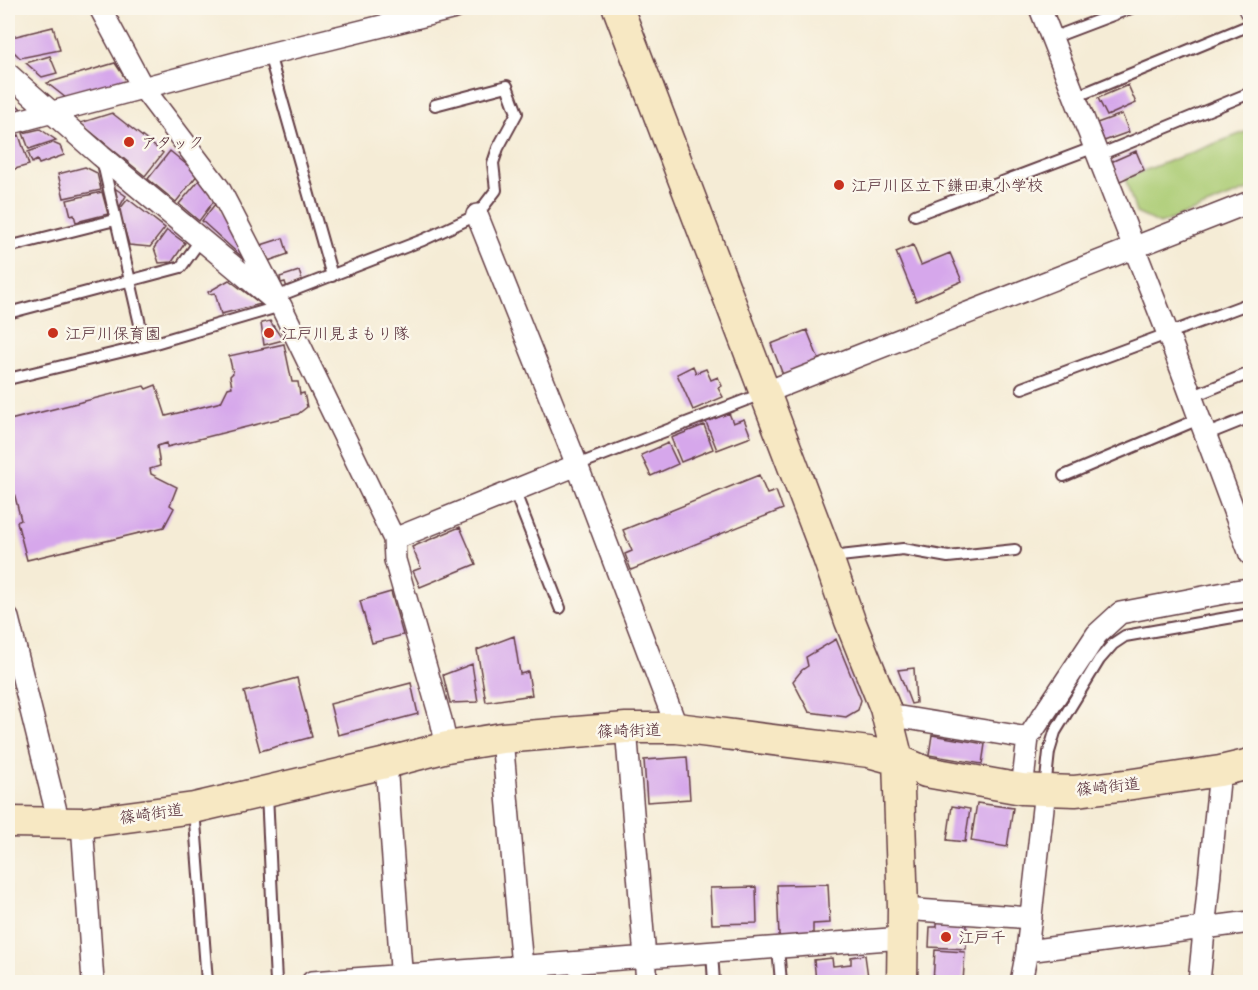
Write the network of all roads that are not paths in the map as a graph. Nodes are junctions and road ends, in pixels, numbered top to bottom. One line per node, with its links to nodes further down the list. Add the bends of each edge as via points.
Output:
1 (100, 8): 10 (street)
2 (455, 8): 8 (street)
3 (618, 8): 35 (street)
4 (1040, 8): 7 (street)
5 (1131, 8): 7 (lane)
6 (1251, 25): 12 (lane)
7 (1052, 38): 12 (street)
8 (269, 54): 10 (street); 25 (lane)
9 (8, 74): 14 (street)
10 (143, 88): 14 (street); 27 (street, via 219,188)
11 (1251, 93): 16 (lane)
12 (1075, 97): 16 (street)
13 (435, 105): 19 (lane, via 507,86 517,113 493,163 496,190)
14 (52, 112): 15 (street); 17 (street)
15 (8, 124)
16 (1097, 151): 20 (lane); 24 (street)
17 (101, 156): 21 (lane); 22 (street)
18 (1251, 202): 24 (street)
19 (477, 215): 25 (lane); 39 (street)
20 (915, 215)
21 (115, 220): 23 (lane); 26 (lane)
22 (201, 239): 26 (lane, via 181,267); 27 (street)
23 (8, 247)
24 (1135, 247): 30 (street); 35 (street)
25 (332, 276): 27 (lane)
26 (129, 280): 29 (lane); 31 (lane)
27 (278, 301): 31 (lane); 42 (street)
28 (1251, 303): 30 (lane)
29 (8, 313)
30 (1168, 334): 34 (lane); 36 (street)
31 (145, 346): 33 (lane)
32 (1251, 374): 36 (lane)
33 (8, 380)
34 (1022, 388)
35 (764, 393): 39 (lane); 45 (street)
36 (1191, 397): 38 (street)
37 (1251, 417): 38 (lane)
38 (1202, 427): 40 (lane); 44 (street)
39 (577, 465): 41 (street); 52 (street)
40 (1064, 476)
41 (514, 490): 42 (street); 47 (lane)
42 (394, 539): 55 (street, via 395,560)
43 (1015, 550): 45 (lane, via 948,557 903,549)
44 (1251, 554)
45 (828, 558): 50 (street)
46 (1251, 589): 54 (street, via 1120,613 1085,650)
47 (560, 608)
48 (1251, 614): 60 (lane, via 1125,636 1113,644 1055,732)
49 (9, 631): 64 (street)
50 (888, 715): 54 (street); 56 (street)
51 (626, 728): 52 (street, 篠崎街道); 53 (street, 篠崎街道); 72 (street)
52 (677, 728): 56 (street, 篠崎街道, via 869,752)
53 (502, 738): 55 (street, 篠崎街道); 73 (street)
54 (1028, 738): 60 (street)
55 (447, 747): 57 (street, 篠崎街道)
56 (898, 760): 60 (street, 篠崎街道, via 926,772); 67 (street)
57 (386, 763): 61 (street, 篠崎街道); 76 (street)
58 (1251, 764): 59 (street, 篠崎街道)
59 (1220, 771): 60 (street, 篠崎街道, via 1075,791); 68 (street)
60 (1034, 789): 65 (street)
61 (267, 791): 62 (street, 篠崎街道); 79 (lane)
62 (194, 808): 64 (street, 篠崎街道); 78 (lane)
63 (8, 822): 64 (street, 篠崎街道)
64 (71, 823): 77 (street)
65 (1031, 918): 67 (street); 70 (street)
66 (1251, 922): 68 (street)
67 (903, 924): 69 (street); 84 (street)
68 (1205, 927): 70 (street); 86 (street)
69 (778, 948): 71 (street); 83 (lane)
70 (1028, 951): 85 (street)
71 (712, 952): 72 (street); 82 (lane)
72 (645, 957): 74 (street); 81 (street)
73 (522, 967): 74 (street); 75 (street)
74 (577, 973)
75 (501, 975): 76 (street)
76 (402, 979): 80 (street)
77 (93, 982)
78 (207, 982)
79 (276, 982)
80 (312, 982)
81 (647, 982)
82 (714, 982)
83 (781, 982)
84 (902, 982)
85 (1021, 982)
86 (1199, 982)

